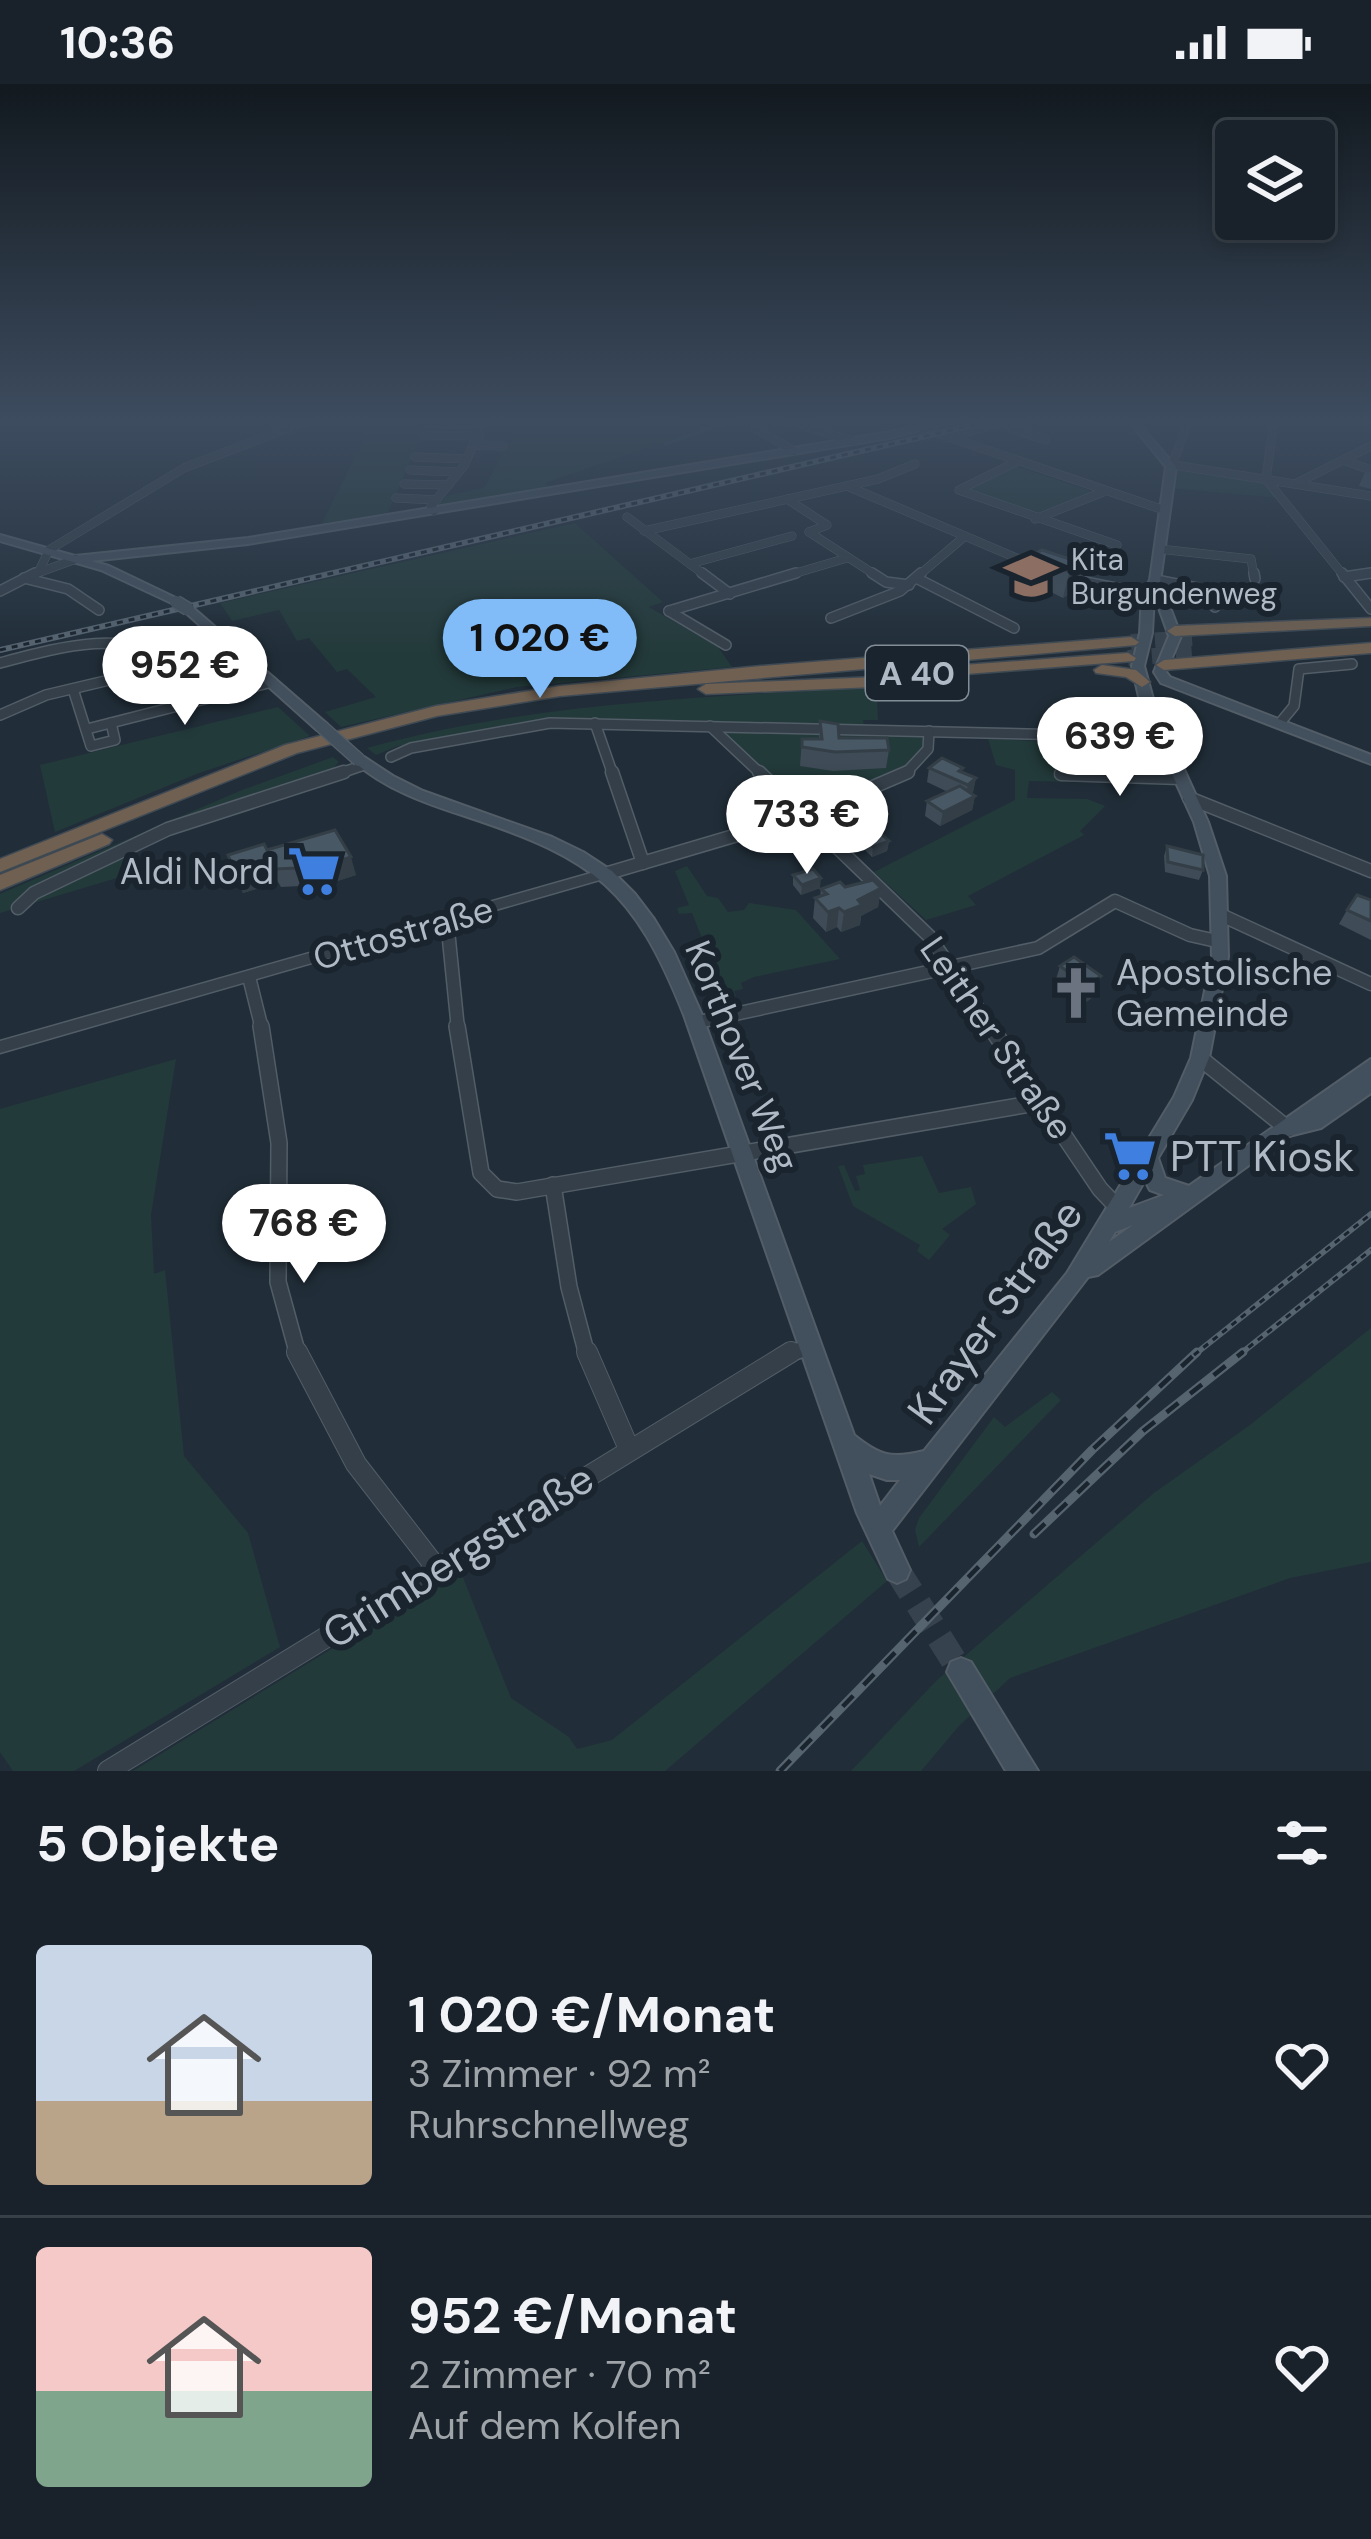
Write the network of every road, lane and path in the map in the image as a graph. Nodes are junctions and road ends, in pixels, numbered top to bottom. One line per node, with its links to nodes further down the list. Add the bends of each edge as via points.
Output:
1 (135, 499): 22 (street)
2 (400, 499): 12 (street)
3 (440, 499): 12 (street)
4 (478, 499): 12 (main road)
5 (787, 499): 16 (street); 25 (street, via 827,527 808,532)
6 (876, 499): 19 (street)
7 (982, 499): 15 (street)
8 (1085, 499): 15 (street)
9 (1128, 499): 13 (street)
10 (1166, 499): 13 (main road, Krayer Straße)
11 (1282, 499): 31 (street)
12 (436, 505): 23 (main road)
13 (1164, 510): 21 (main road, Krayer Straße)
14 (627, 517): 16 (street)
15 (1035, 519): 20 (street)
16 (642, 529): 27 (street)
17 (791, 536): 27 (street)
18 (0, 538): 22 (main road)
19 (964, 538): 34 (street); 35 (street, via 1064,578)
20 (1117, 545)
21 (1159, 549): 33 (street, via 1251,559); 35 (main road, Krayer Straße)
22 (50, 550): 23 (main road); 26 (main road, Korthover Weg); 29 (street)
23 (143, 552): 24 (main road)
24 (128, 553): 26 (main road); 28 (main road)
25 (847, 558): 34 (street, via 886,582); 37 (street)
26 (76, 559): 28 (main road, Korthover Weg); 29 (street)
27 (693, 563): 37 (street)
28 (105, 568): 47 (main road, Korthover Weg, via 182,606)
29 (39, 571): 32 (street)
30 (1371, 573): 31 (street)
31 (1344, 577): 39 (street)
32 (24, 578): 36 (street); 40 (street, via 68,589)
33 (1255, 579)
34 (914, 582): 41 (street); 44 (street)
35 (1155, 589): 38 (street, via 1197,588); 42 (main road, Krayer Straße); 49 (main road, Krayer Straße)
36 (0, 591)
37 (730, 594): 45 (street, via 669,610)
38 (1215, 607)
39 (1371, 608)
40 (99, 610)
41 (832, 618)
42 (1172, 624): 43 (highway); 49 (main road); 50 (main road)
43 (1371, 625): 48 (highway)
44 (1014, 628)
45 (726, 645)
46 (1371, 646): 48 (highway)
47 (236, 650): 52 (street); 54 (main road, Korthover Weg)
48 (1194, 651): 50 (highway); 55 (highway, via 1174,672)
49 (1139, 661): 50 (main road); 50 (main road, via 1163,639); 57 (highway, A 40); 57 (highway, via 1123,671); 58 (main road, via 1163,687); 68 (main road, Krayer Straße); 77 (highway, A 40, via 761,671 509,698 397,720 239,768)
50 (1165, 661): 55 (main road, via 1160,675)
51 (0, 662): 52 (street, via 101,638)
52 (183, 662): 56 (street)
53 (1352, 664): 62 (street, via 1299,669 1294,706)
54 (272, 682): 60 (street); 71 (main road, Korthover Weg, bridge)
55 (1175, 684): 58 (main road)
56 (73, 688): 59 (street); 64 (street)
57 (706, 689): 80 (highway, A 40, via 523,707 365,740 251,778)
58 (1196, 691): 62 (main road)
59 (0, 715)
60 (111, 723): 64 (street); 64 (street, via 115,740 91,746)
61 (595, 723): 63 (street); 69 (street, via 534,725); 76 (street)
62 (1280, 723): 70 (main road)
63 (710, 726): 65 (street); 75 (street, Leither Straße)
64 (87, 729)
65 (929, 731): 66 (street); 75 (street, Ottostraße, via 927,760 910,772)
66 (1084, 735)
67 (1106, 735): 68 (street)
68 (1160, 736): 73 (main road, Krayer Straße)
69 (391, 757)
70 (1371, 760)
71 (362, 763): 79 (main road, Korthover Weg, via 418,795 545,837); 81 (street, via 168,829)
72 (1061, 775): 73 (street)
73 (1180, 778): 74 (main road, Krayer Straße)
74 (1190, 798): 78 (street); 82 (main road, Krayer Straße, via 1216,865)
75 (801, 811): 76 (street, Ottostraße); 85 (street, Leither Straße, via 907,911)
76 (643, 863): 79 (street, Ottostraße)
77 (0, 866)
78 (1371, 871)
79 (605, 874): 83 (street, Ottostraße); 88 (main road, Korthover Weg, via 658,940)
80 (0, 883)
81 (18, 908)
82 (1221, 915): 84 (main road, Krayer Straße); 87 (street)
83 (447, 920): 86 (street, Ottostraße); 96 (street, via 481,1173 506,1191)
84 (1221, 942): 85 (street, via 1115,901 1038,948); 90 (main road, Krayer Straße)
85 (949, 967): 88 (street); 92 (street, Leither Straße)
86 (249, 977): 89 (street, Ottostraße); 105 (street, via 279,1122 274,1237 286,1322 343,1443)
87 (1371, 984)
88 (694, 1024): 94 (main road, Korthover Weg)
89 (0, 1047)
90 (1200, 1058): 93 (street); 95 (main road, Krayer Straße)
91 (1370, 1079): 93 (main road, via 1309,1125)
92 (1042, 1102): 94 (street); 98 (street, Leither Straße)
93 (1288, 1129): 97 (main road)
94 (742, 1151): 96 (street); 100 (main road, Korthover Weg)
95 (1149, 1159): 97 (main road, via 1160,1186); 98 (main road, Krayer Straße)
96 (553, 1185): 102 (street, via 574,1306)
97 (1192, 1193): 98 (main road); 99 (main road)
98 (1120, 1216): 99 (main road, Krayer Straße)
99 (1075, 1280): 103 (main road, Krayer Straße)
100 (810, 1347): 101 (main road, Korthover Weg); 102 (street, Grimbergstraße)
101 (844, 1440): 103 (main road, Krayer Straße, via 884,1468); 104 (main road, Korthover Weg)
102 (629, 1449): 105 (street, Grimbergstraße)
103 (934, 1461): 104 (main road, Krayer Straße)
104 (877, 1530): 106 (main road, Korthover Weg)
105 (438, 1570): 108 (street, Grimbergstraße)
106 (896, 1570)
107 (961, 1672): 109 (main road)
108 (108, 1771)
109 (1023, 1771)

